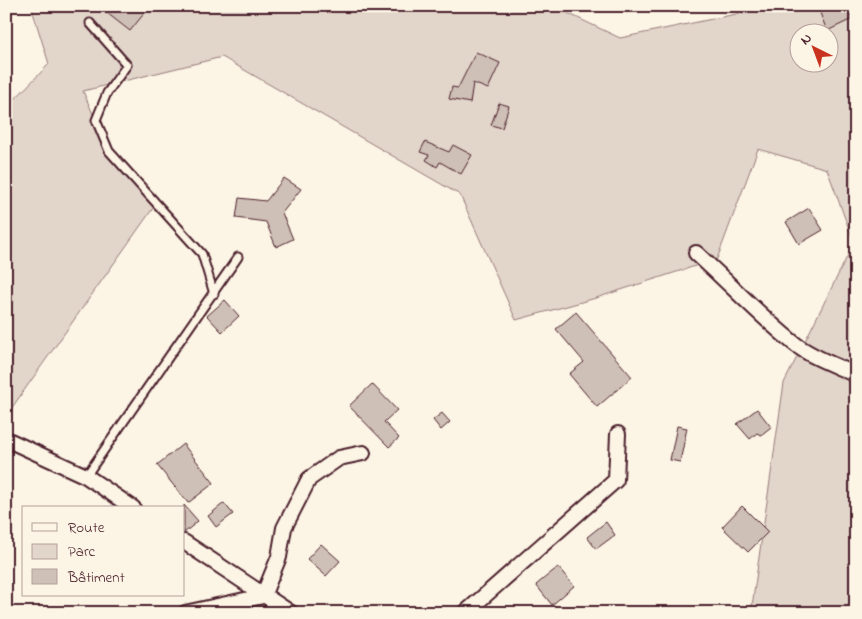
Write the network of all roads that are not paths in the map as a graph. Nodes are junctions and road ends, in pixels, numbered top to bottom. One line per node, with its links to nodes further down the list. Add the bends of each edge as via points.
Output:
1 (90, 23): 4 (lane, via 127,65 107,92 96,120 109,151 202,254)
2 (696, 252): 5 (street, via 795,344)
3 (238, 257): 4 (lane)
4 (214, 294): 9 (lane)
5 (856, 375)
6 (618, 434): 15 (street, via 616,480)
7 (6, 439): 9 (street)
8 (363, 453): 12 (street, via 339,458 309,479 284,528 279,557)
9 (86, 476): 10 (street)
10 (130, 506)
11 (185, 543): 12 (street)
12 (263, 596): 13 (street); 14 (street)
13 (185, 613)
14 (291, 613)
15 (465, 613)

